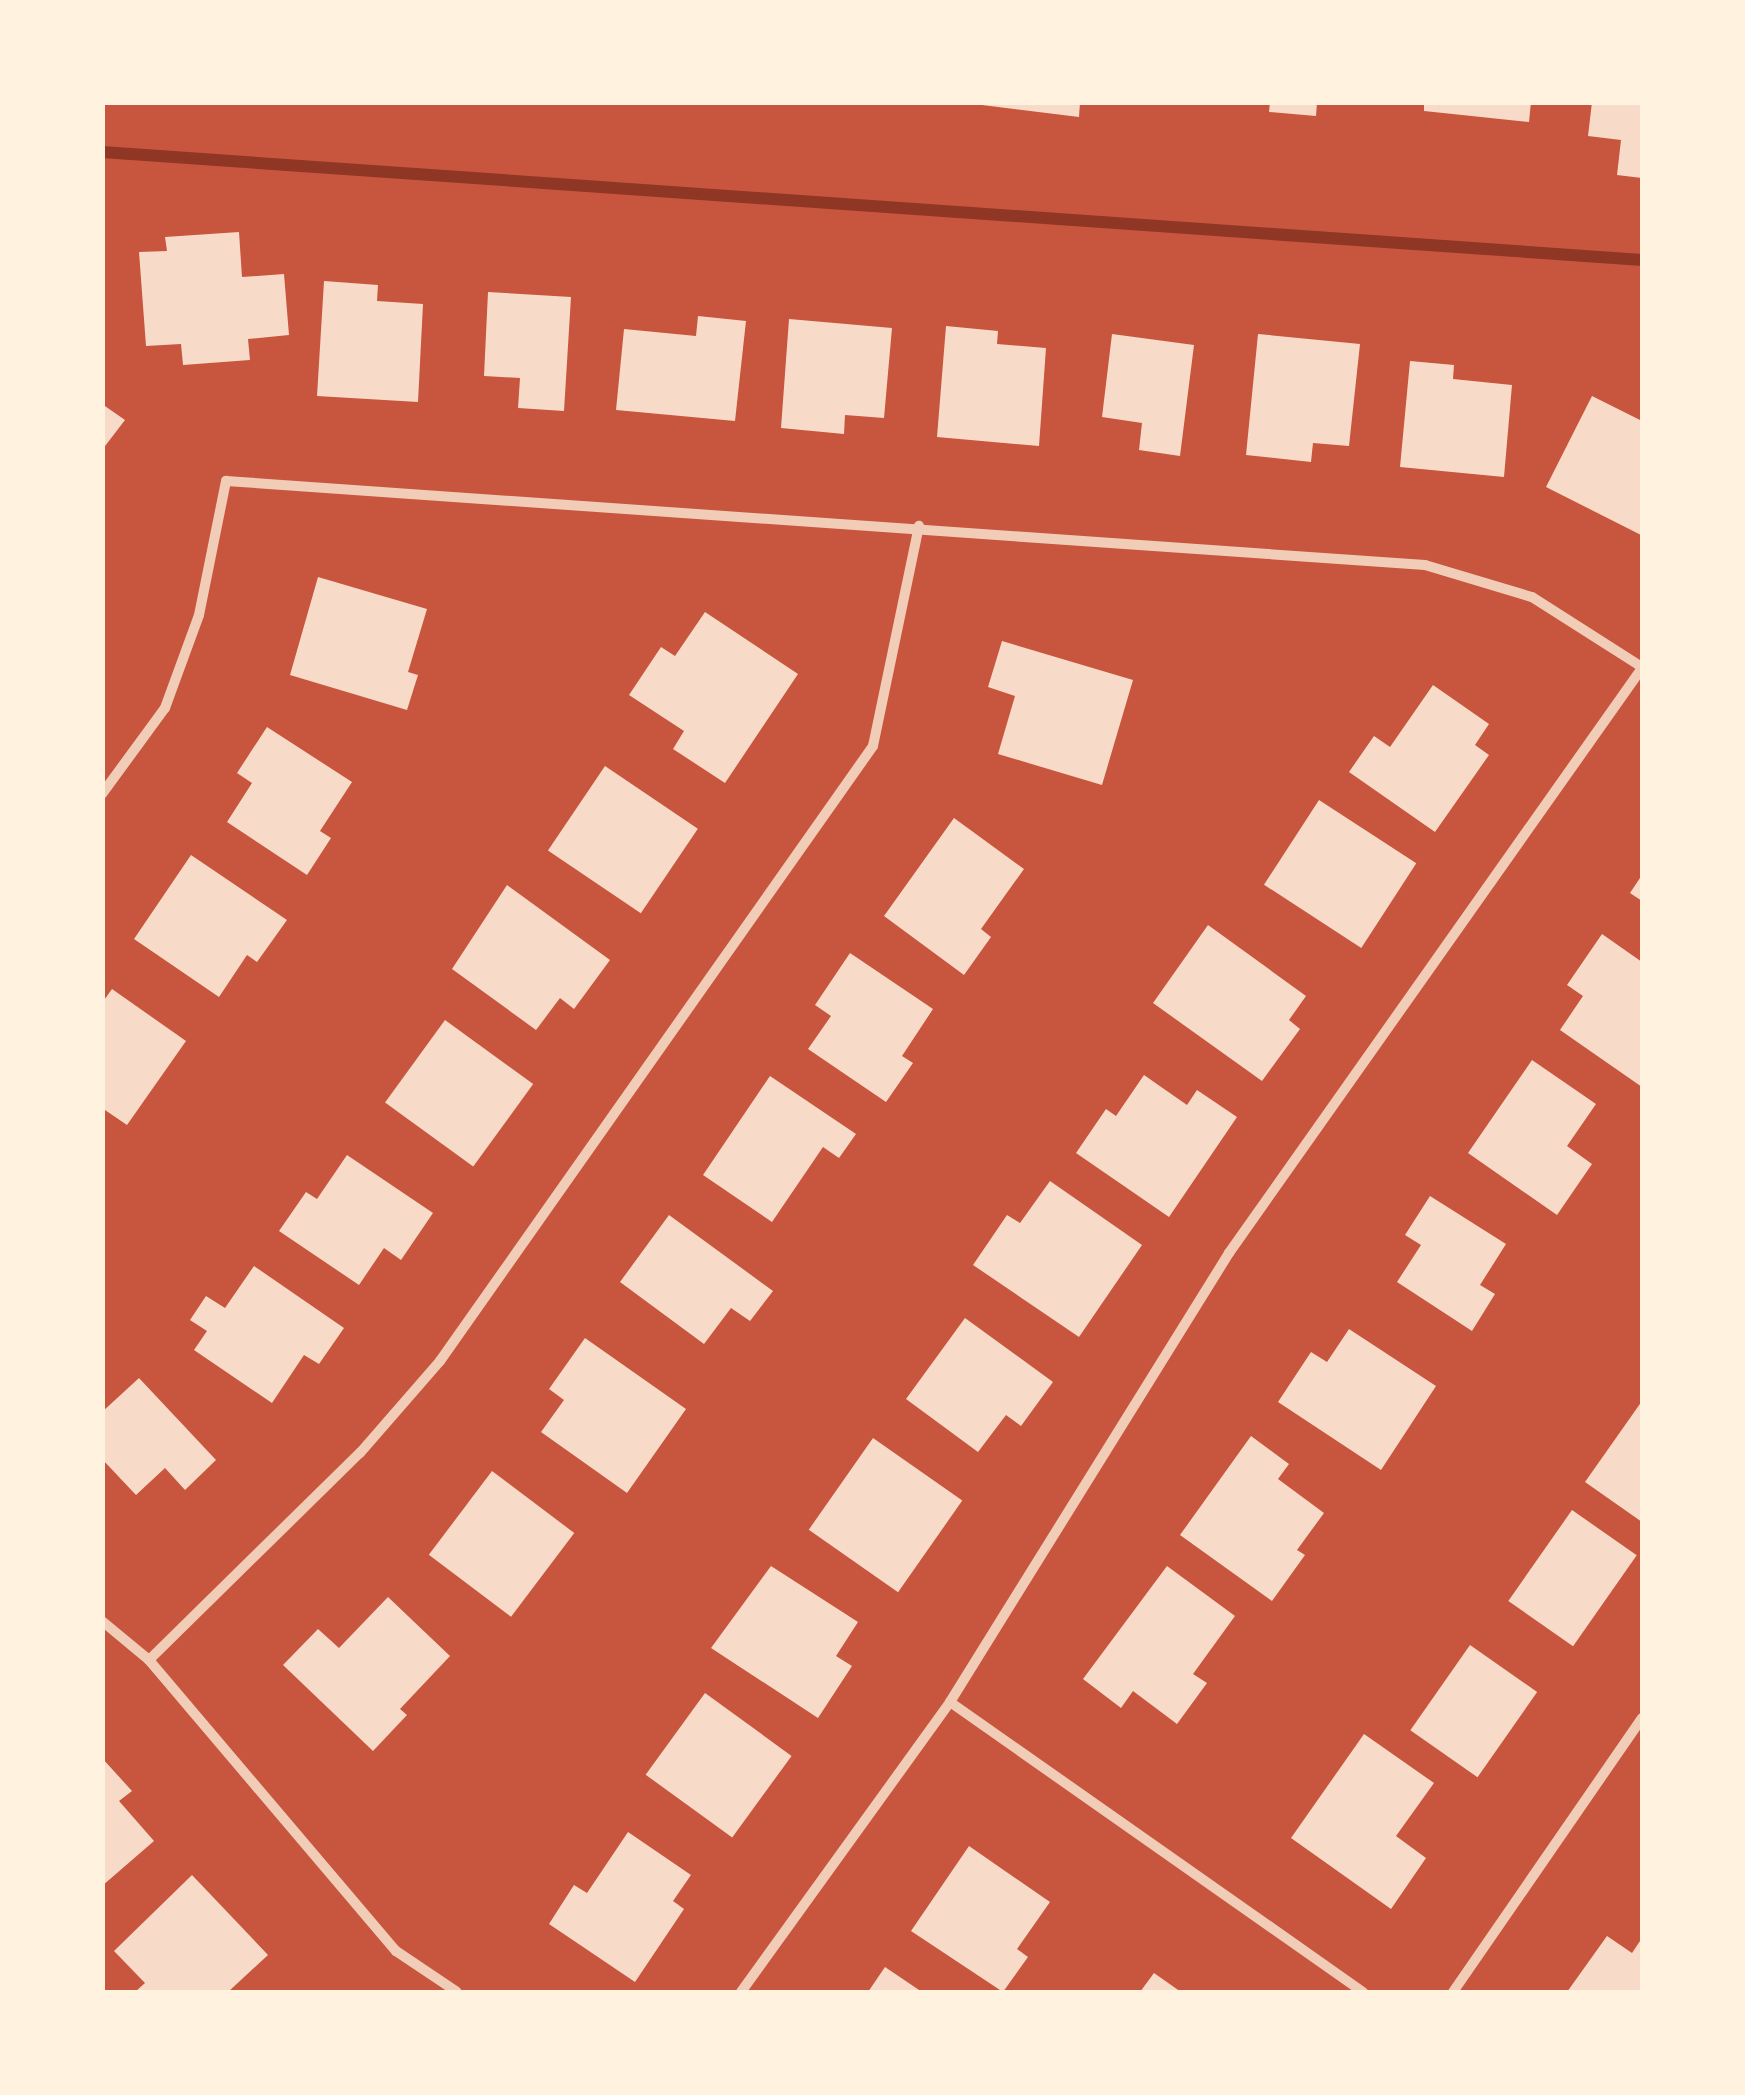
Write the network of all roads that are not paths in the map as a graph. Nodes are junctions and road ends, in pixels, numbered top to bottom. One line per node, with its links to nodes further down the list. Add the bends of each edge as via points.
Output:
1 (919, 526): 2 (street, via 1425,565 1532,597); 3 (street, via 226,481 199,615 165,708); 5 (street, via 872,746 440,1361 360,1453)
2 (1642, 668): 6 (street, via 1229,1253)
3 (102, 794)
4 (102, 1620): 5 (street)
5 (149, 1660): 8 (street, via 396,1951)
6 (950, 1702): 9 (street); 10 (street)
7 (1642, 1718): 11 (street)
8 (456, 1992)
9 (741, 1992)
10 (1364, 1992)
11 (1454, 1992)

